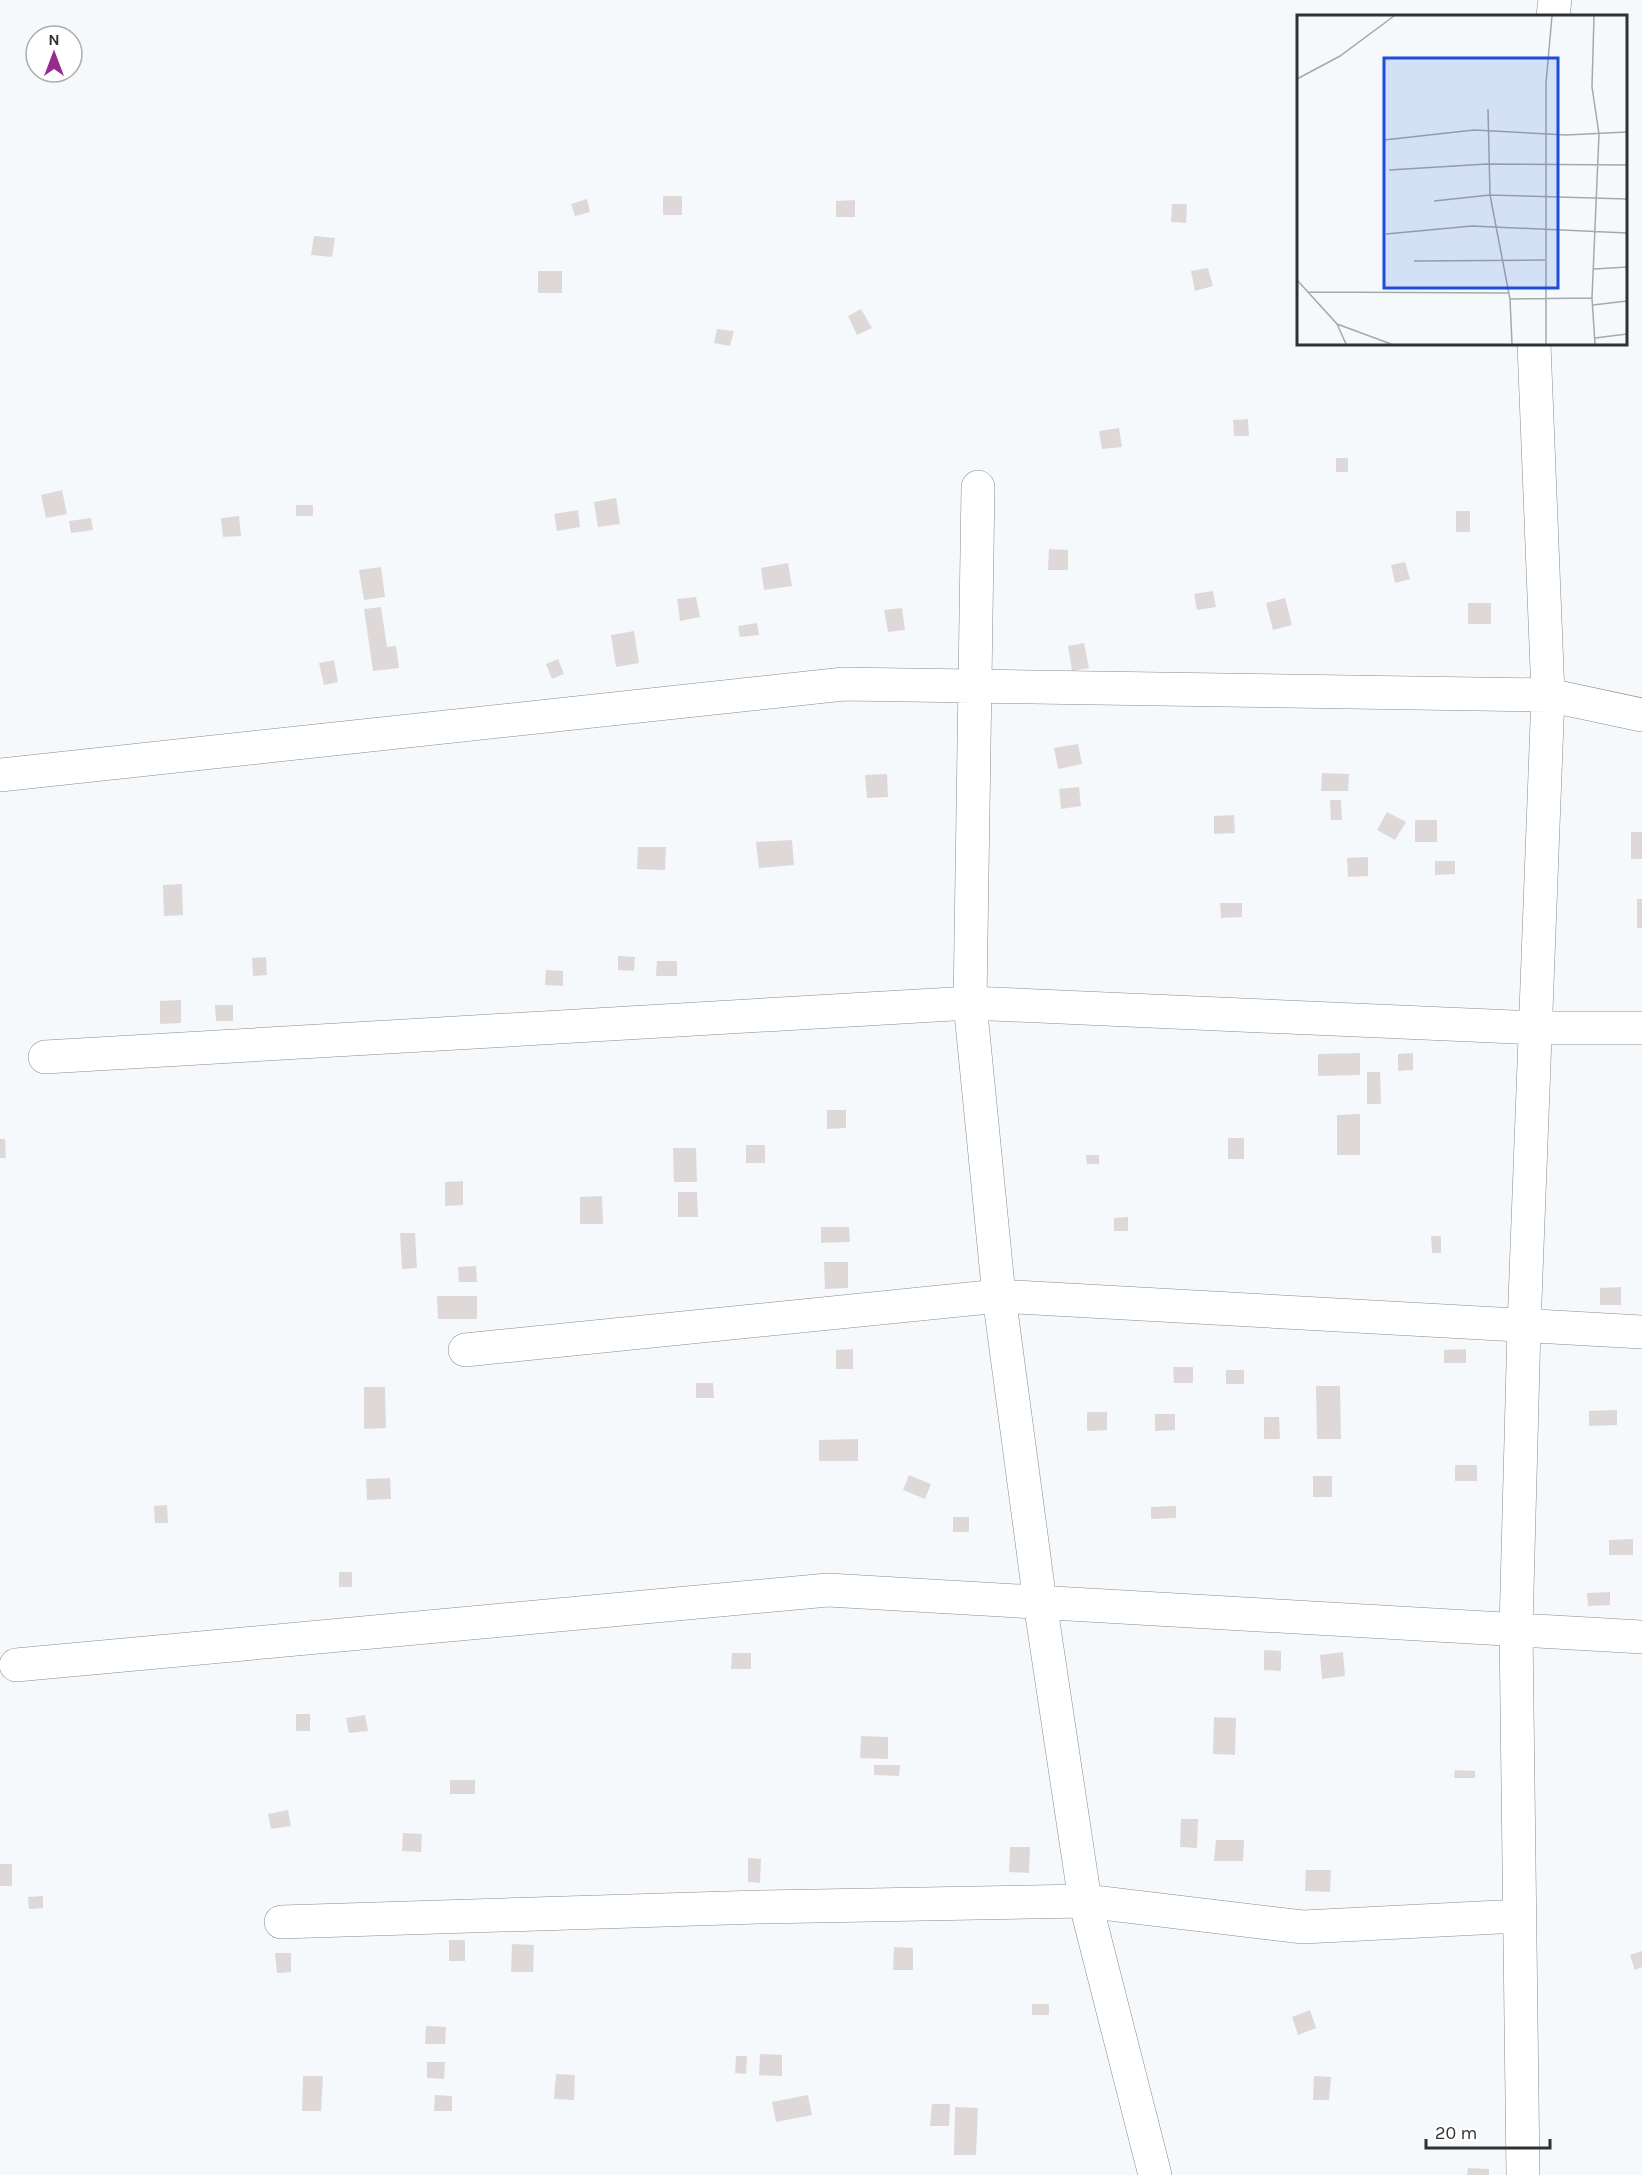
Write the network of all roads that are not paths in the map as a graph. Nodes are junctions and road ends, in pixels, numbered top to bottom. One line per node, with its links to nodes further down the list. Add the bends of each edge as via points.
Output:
1 (1555, 0): 2 (street)
2 (1553, 15)
3 (1534, 345): 6 (street)
4 (978, 487): 5 (street)
5 (975, 686): 6 (street); 8 (street, via 844,684); 9 (street)
6 (1548, 695): 7 (street); 10 (street)
7 (1642, 715)
8 (0, 775)
9 (970, 1003): 10 (street); 12 (street); 13 (street)
10 (1535, 1028): 11 (street); 14 (street)
11 (1642, 1028)
12 (45, 1057)
13 (999, 1296): 14 (street); 16 (street); 17 (street)
14 (1524, 1327): 15 (street); 18 (street)
15 (1642, 1332)
16 (465, 1350)
17 (1040, 1602): 18 (street); 20 (street, via 828,1590); 21 (street)
18 (1516, 1628): 19 (street); 22 (street)
19 (1642, 1637)
20 (16, 1665)
21 (1085, 1901): 22 (street, via 1303,1927); 23 (street); 24 (street)
22 (1519, 1916): 25 (street)
23 (281, 1922)
24 (1155, 2175)
25 (1523, 2175)

